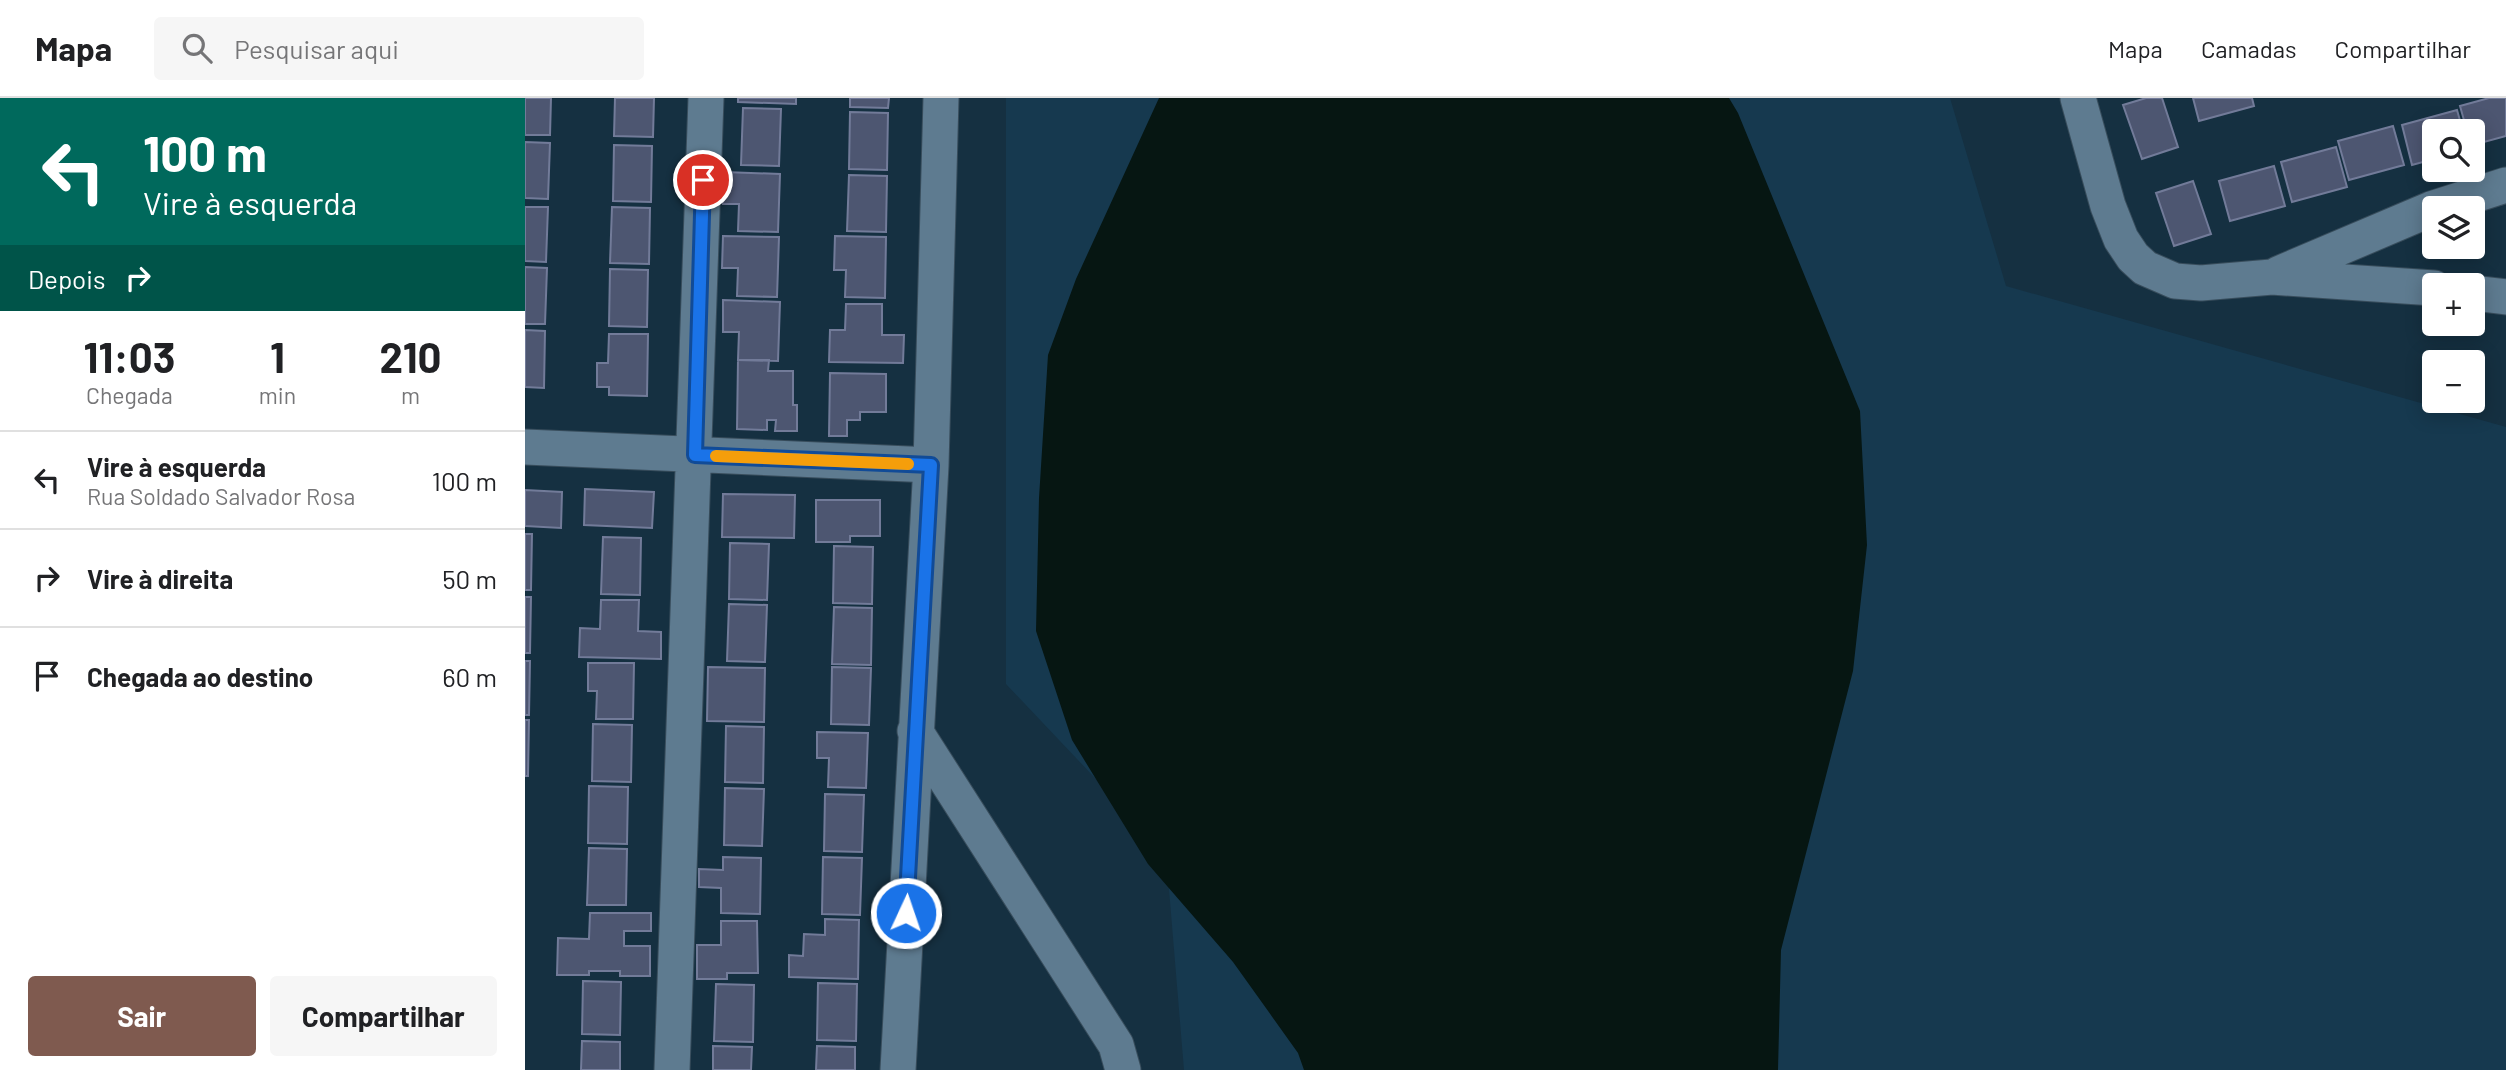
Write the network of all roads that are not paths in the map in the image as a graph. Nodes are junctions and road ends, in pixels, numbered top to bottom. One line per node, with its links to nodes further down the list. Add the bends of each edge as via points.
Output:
1 (706, 98): 10 (street)
2 (941, 98): 11 (street)
3 (2078, 98): 5 (street, via 2108,206 2133,257 2145,268 2175,281)
4 (2506, 185): 5 (street, via 2431,209)
5 (2272, 277): 6 (street)
6 (2422, 287)
7 (2485, 294): 8 (street)
8 (2506, 297)
9 (525, 447): 10 (street)
10 (695, 455): 11 (street); 13 (street)
11 (931, 465): 12 (street)
12 (915, 731): 14 (street); 15 (street, via 1116,1045)
13 (672, 1070)
14 (898, 1070)
15 (1123, 1070)

